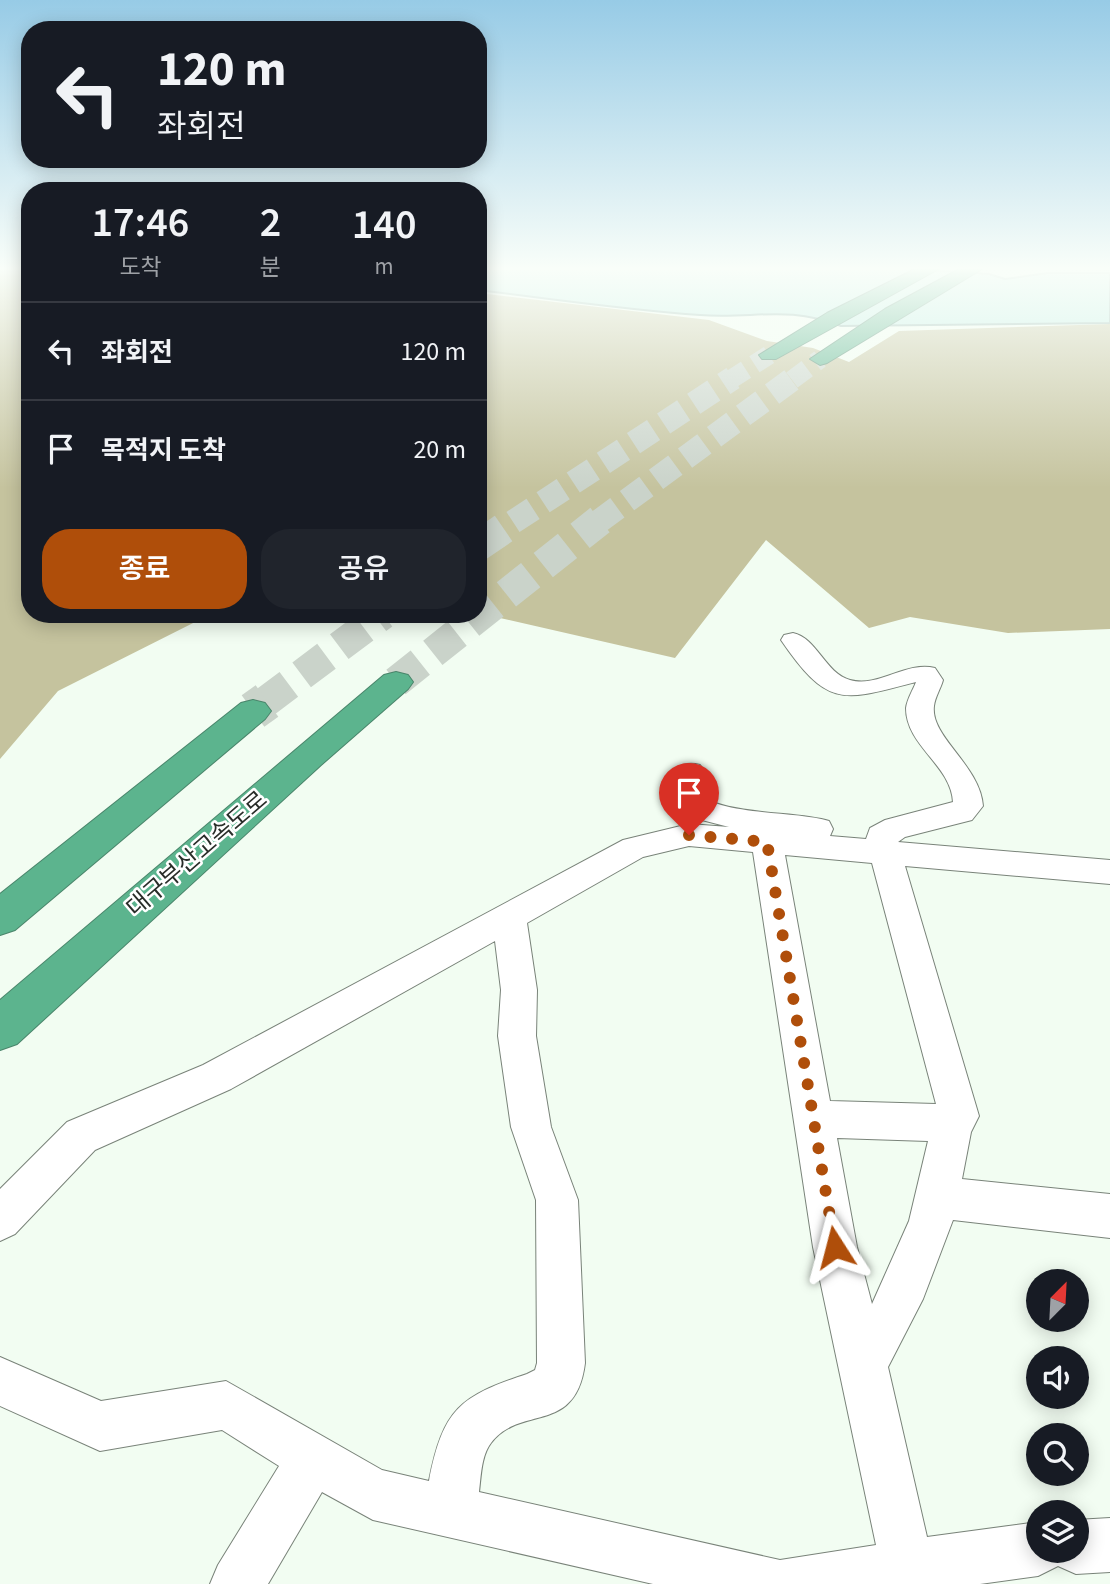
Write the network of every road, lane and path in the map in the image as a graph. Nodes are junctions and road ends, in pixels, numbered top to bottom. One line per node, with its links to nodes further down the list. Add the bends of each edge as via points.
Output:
1 (793, 340): 3 (highway)
2 (850, 340): 4 (highway)
3 (769, 355)
4 (820, 359)
5 (793, 640): 10 (street, via 843,689 866,689 914,672 926,674 930,680 921,700 923,723 948,756 969,795 968,806 948,816 896,828)
6 (396, 682): 14 (highway, 대구부산고속도로)
7 (253, 711): 13 (highway)
8 (690, 772): 10 (street, via 676,786 685,803)
9 (767, 842): 10 (street); 12 (street, via 689,835 634,848); 15 (street)
10 (884, 845): 11 (street); 16 (street, via 957,1102 959,1116)
11 (1110, 873)
12 (509, 916): 19 (street, via 217,1077 81,1136); 23 (street, via 519,990 517,1037 531,1127 557,1200 560,1371 549,1389 489,1412 474,1424 465,1441)
13 (0, 918)
14 (0, 1029)
15 (813, 1119): 16 (street); 20 (street, via 835,1247)
16 (952, 1123): 17 (street)
17 (938, 1197): 18 (street); 20 (street, via 922,1252 897,1307)
18 (1110, 1216)
19 (0, 1219)
20 (863, 1364): 27 (street)
21 (0, 1381): 22 (street, via 100,1426 226,1405)
22 (313, 1458): 23 (street, via 373,1494); 28 (street)
23 (450, 1511): 29 (street)
24 (1110, 1545): 25 (street)
25 (1089, 1546)
26 (1026, 1551): 27 (street)
27 (907, 1566): 30 (street)
28 (237, 1584)
29 (772, 1584)
30 (787, 1584)

